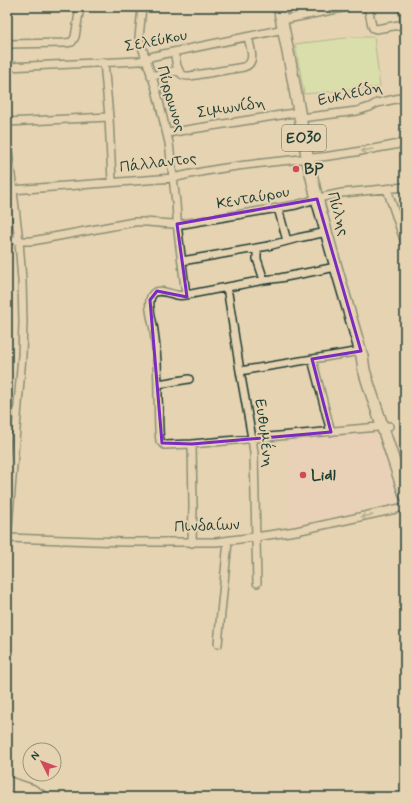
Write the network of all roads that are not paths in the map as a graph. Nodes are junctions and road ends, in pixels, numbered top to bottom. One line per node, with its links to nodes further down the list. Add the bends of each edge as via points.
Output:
1 (80, 7): 10 (street, via 72,42)
2 (142, 7): 12 (street, Πύρρωνος, via 138,36)
3 (279, 7): 8 (main road, Πύλης / ΕΟ30)
4 (346, 7): 8 (street, Σελεύκου)
5 (368, 7): 7 (street, via 373,28)
6 (402, 7): 7 (street)
7 (405, 24)
8 (283, 25): 9 (street, Σελεύκου); 18 (main road, Πύλης / ΕΟ30)
9 (248, 37): 11 (street, Σελεύκου); 15 (street, via 252,58 249,65 190,76 184,76)
10 (7, 44)
11 (174, 52): 12 (street, Σελεύκου); 15 (street)
12 (145, 59): 13 (street, Σελεύκου, via 137,62); 16 (street, Πύρρωνος)
13 (104, 62): 14 (street, Σελεύκου); 19 (street)
14 (7, 67)
15 (179, 70): 16 (street)
16 (152, 76): 21 (street, Πύρρωνος)
17 (405, 97): 18 (street, Ευκλείδη, via 357,110)
18 (300, 115): 21 (street, Σιμωνίδη); 24 (main road, Πύλης / ΕΟ30)
19 (109, 117): 20 (street); 26 (street)
20 (7, 122)
21 (167, 133): 25 (street, Πύρρωνος)
22 (7, 142): 29 (street)
23 (405, 142): 24 (street, Πάλλαντος, one-way to 24, via 353,152)
24 (307, 157): 25 (street, Πάλλαντος, via 197,172); 30 (main road, Πύλης / ΕΟ30)
25 (173, 178): 26 (street, Πάλλαντος); 32 (street, Πύρρωνος)
26 (112, 182): 29 (street, Πάλλαντος)
27 (405, 187): 28 (street, Κενταύρου)
28 (387, 189): 30 (street, Κενταύρου, via 342,193); 37 (street)
29 (12, 190): 36 (street)
30 (317, 199): 31 (street, Κενταύρου); 33 (main road, Πύλης / ΕΟ30)
31 (278, 208): 32 (street, Κενταύρου); 35 (street)
32 (177, 224): 36 (street, Κενταύρου, via 134,222); 39 (street, Πύρρωνος)
33 (326, 232): 35 (street); 40 (main road, Πύλης / ΕΟ30)
34 (7, 239): 36 (street)
35 (287, 240): 38 (street)
36 (19, 242): 57 (street, via 23,336)
37 (405, 243)
38 (257, 248): 39 (street); 41 (street)
39 (182, 261): 43 (street, Πύρρωνος)
40 (336, 267): 41 (street); 44 (main road, Πύλης / ΕΟ30)
41 (264, 280): 42 (street)
42 (227, 287): 43 (street); 46 (street, Ευθυμένη)
43 (186, 295): 48 (street, via 178,296 160,291 151,296)
44 (362, 354): 45 (street); 49 (main road, Πύλης / ΕΟ30, via 370,368)
45 (312, 359): 46 (street); 50 (street)
46 (240, 371): 51 (street, Ευθυμένη)
47 (189, 379): 48 (street)
48 (158, 384): 52 (street, via 161,442 167,445)
49 (385, 426): 50 (street); 53 (main road, Πύλης / ΕΟ30); 54 (main road, Πύλης / ΕΟ30)
50 (331, 432): 51 (street)
51 (252, 438): 52 (street); 56 (street, Ευθυμένη, via 255,465)
52 (192, 444): 59 (street)
53 (405, 474)
54 (405, 496)
55 (405, 507): 56 (street, Πινδαίων, one-way to 56, via 296,531)
56 (255, 537): 58 (street, Πινδαίων); 60 (street, Ευθυμένη)
57 (7, 538): 59 (street, Πινδαίων)
58 (228, 541): 59 (street, Πινδαίων); 61 (street)
59 (192, 543)
60 (256, 583)
61 (218, 644)
62 (8, 782): 63 (street); 64 (street, via 32,790)
63 (27, 797)
64 (43, 797)

